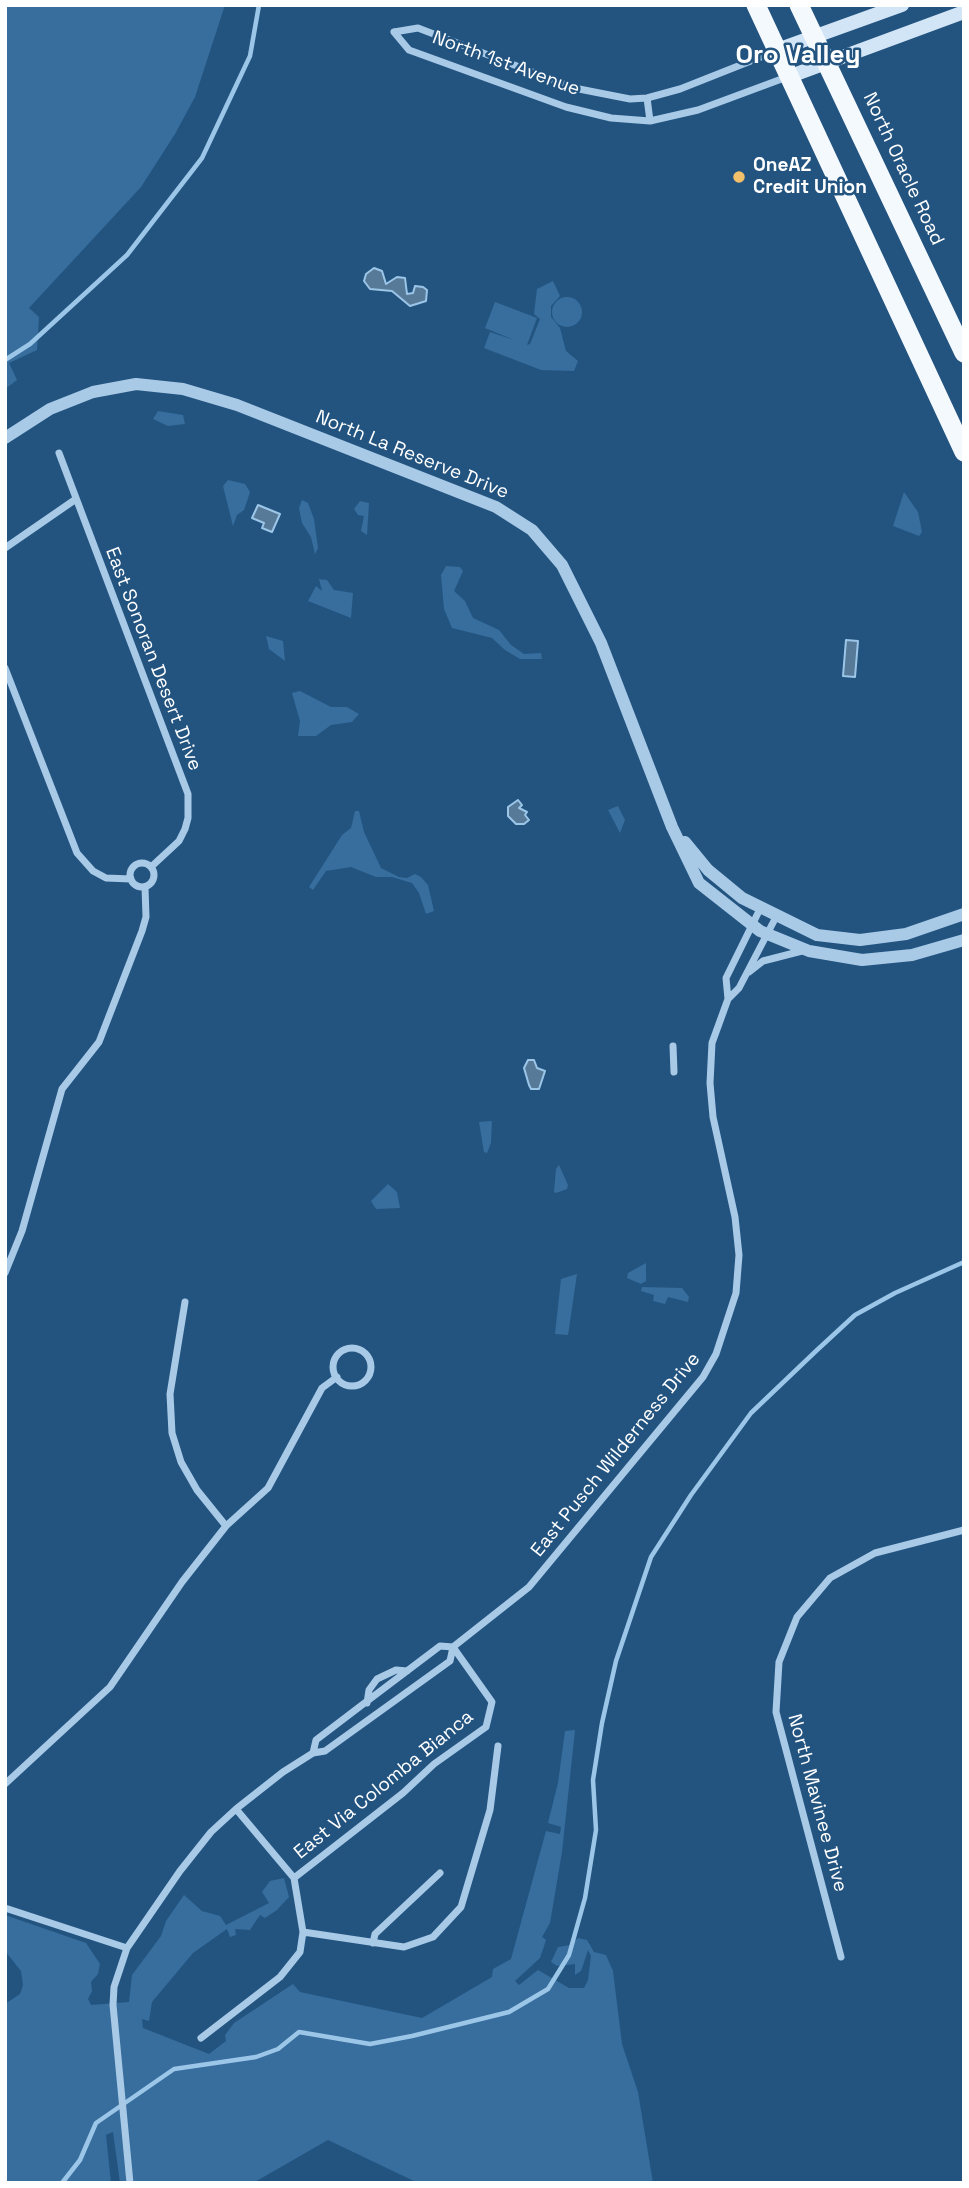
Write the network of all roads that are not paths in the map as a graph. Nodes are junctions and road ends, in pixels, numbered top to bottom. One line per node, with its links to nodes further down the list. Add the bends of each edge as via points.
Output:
1 (756, 5): 6 (highway)
2 (799, 5): 5 (highway, North Oracle Road)
3 (902, 5): 5 (main road, North 1st Avenue)
4 (964, 12): 7 (main road, North 1st Avenue)
5 (814, 36): 6 (main road, North 1st Avenue); 7 (highway, North Oracle Road)
6 (777, 50): 8 (highway); 9 (street, North 1st Avenue)
7 (828, 63): 8 (main road, North 1st Avenue); 11 (highway, North Oracle Road)
8 (788, 77): 10 (street, North 1st Avenue, via 698,110); 13 (highway)
9 (647, 98): 10 (street); 10 (street, North 1st Avenue, via 574,88 418,29 394,32 409,50 566,107)
10 (650, 121)
11 (964, 353)
12 (5, 439): 18 (street, North La Reserve Drive, via 50,409 93,392 136,384 183,389 237,405 496,507 532,530 562,565 601,643)
13 (964, 452)
14 (59, 453): 15 (street, East Sonoran Desert Drive)
15 (76, 499): 16 (street); 19 (street, East Sonoran Desert Drive, via 188,794 188,818 179,841)
16 (5, 548)
17 (5, 668): 20 (street, via 77,853 106,878)
18 (672, 827): 22 (street, North La Reserve Drive, via 708,870); 25 (street, North La Reserve Drive, via 699,883)
19 (151, 867): 20 (street, East Sonoran Desert Drive, via 135,865); 21 (street, via 154,879)
20 (131, 878): 21 (street, via 137,887)
21 (145, 887): 33 (street, via 146,917 138,942 99,1042 62,1089 22,1231)
22 (760, 909): 24 (street, North La Reserve Drive); 25 (street, East Pusch Wilderness Drive)
23 (964, 914): 24 (street, North La Reserve Drive, via 906,934 860,940 817,935)
24 (776, 917): 26 (street, East Pusch Wilderness Drive)
25 (752, 925): 26 (street, North La Reserve Drive); 30 (street, East Pusch Wilderness Drive, via 726,978)
26 (767, 934): 28 (street, North La Reserve Drive); 29 (street, East Pusch Wilderness Drive)
27 (964, 940): 28 (street, North La Reserve Drive, via 912,956 862,960)
28 (807, 950): 29 (street, East Pusch Wilderness Drive, via 763,961)
29 (746, 974): 30 (street, East Pusch Wilderness Drive)
30 (728, 999): 38 (street, East Pusch Wilderness Drive, via 712,1043 710,1083 739,1255 736,1293 716,1354 703,1377 529,1587)
31 (673, 1046): 32 (street)
32 (674, 1072)
33 (5, 1273)
34 (185, 1302): 36 (street, via 170,1394 172,1433 197,1490)
35 (337, 1377): 35 (street, via 346,1385 365,1381 371,1370 369,1358 360,1350 342,1351 333,1366); 36 (street, via 323,1388 268,1488)
36 (226, 1526): 43 (street, via 110,1687)
37 (964, 1530): 51 (street, North Mavinee Drive, via 875,1553 823,1583 797,1616 779,1662 776,1712)
38 (453, 1647): 39 (street, East Pusch Wilderness Drive, via 440,1646); 42 (street, East Pusch Wilderness Drive, via 450,1661 325,1751); 46 (street, East Via Colomba Bianca, via 492,1702 486,1727)
39 (407, 1671): 40 (street, East Pusch Wilderness Drive); 40 (street, East Pusch Wilderness Drive, via 396,1670 377,1679)
40 (367, 1703): 42 (street, East Pusch Wilderness Drive, via 316,1740)
41 (498, 1746): 49 (street, via 490,1810 461,1907 433,1937 404,1947)
42 (313, 1753): 44 (street, East Pusch Wilderness Drive)
43 (5, 1784)
44 (236, 1809): 46 (street); 50 (street, East Pusch Wilderness Drive, via 180,1871)
45 (440, 1873): 49 (street, via 375,1934)
46 (294, 1878): 48 (street, East Via Colomba Bianca)
47 (5, 1909): 50 (street)
48 (303, 1932): 49 (street); 52 (street, via 300,1952 280,1977)
49 (373, 1943)
50 (127, 1948): 53 (street, East Pusch Wilderness Drive, via 113,2005)
51 (841, 1957)
52 (201, 2038)
53 (130, 2183)

